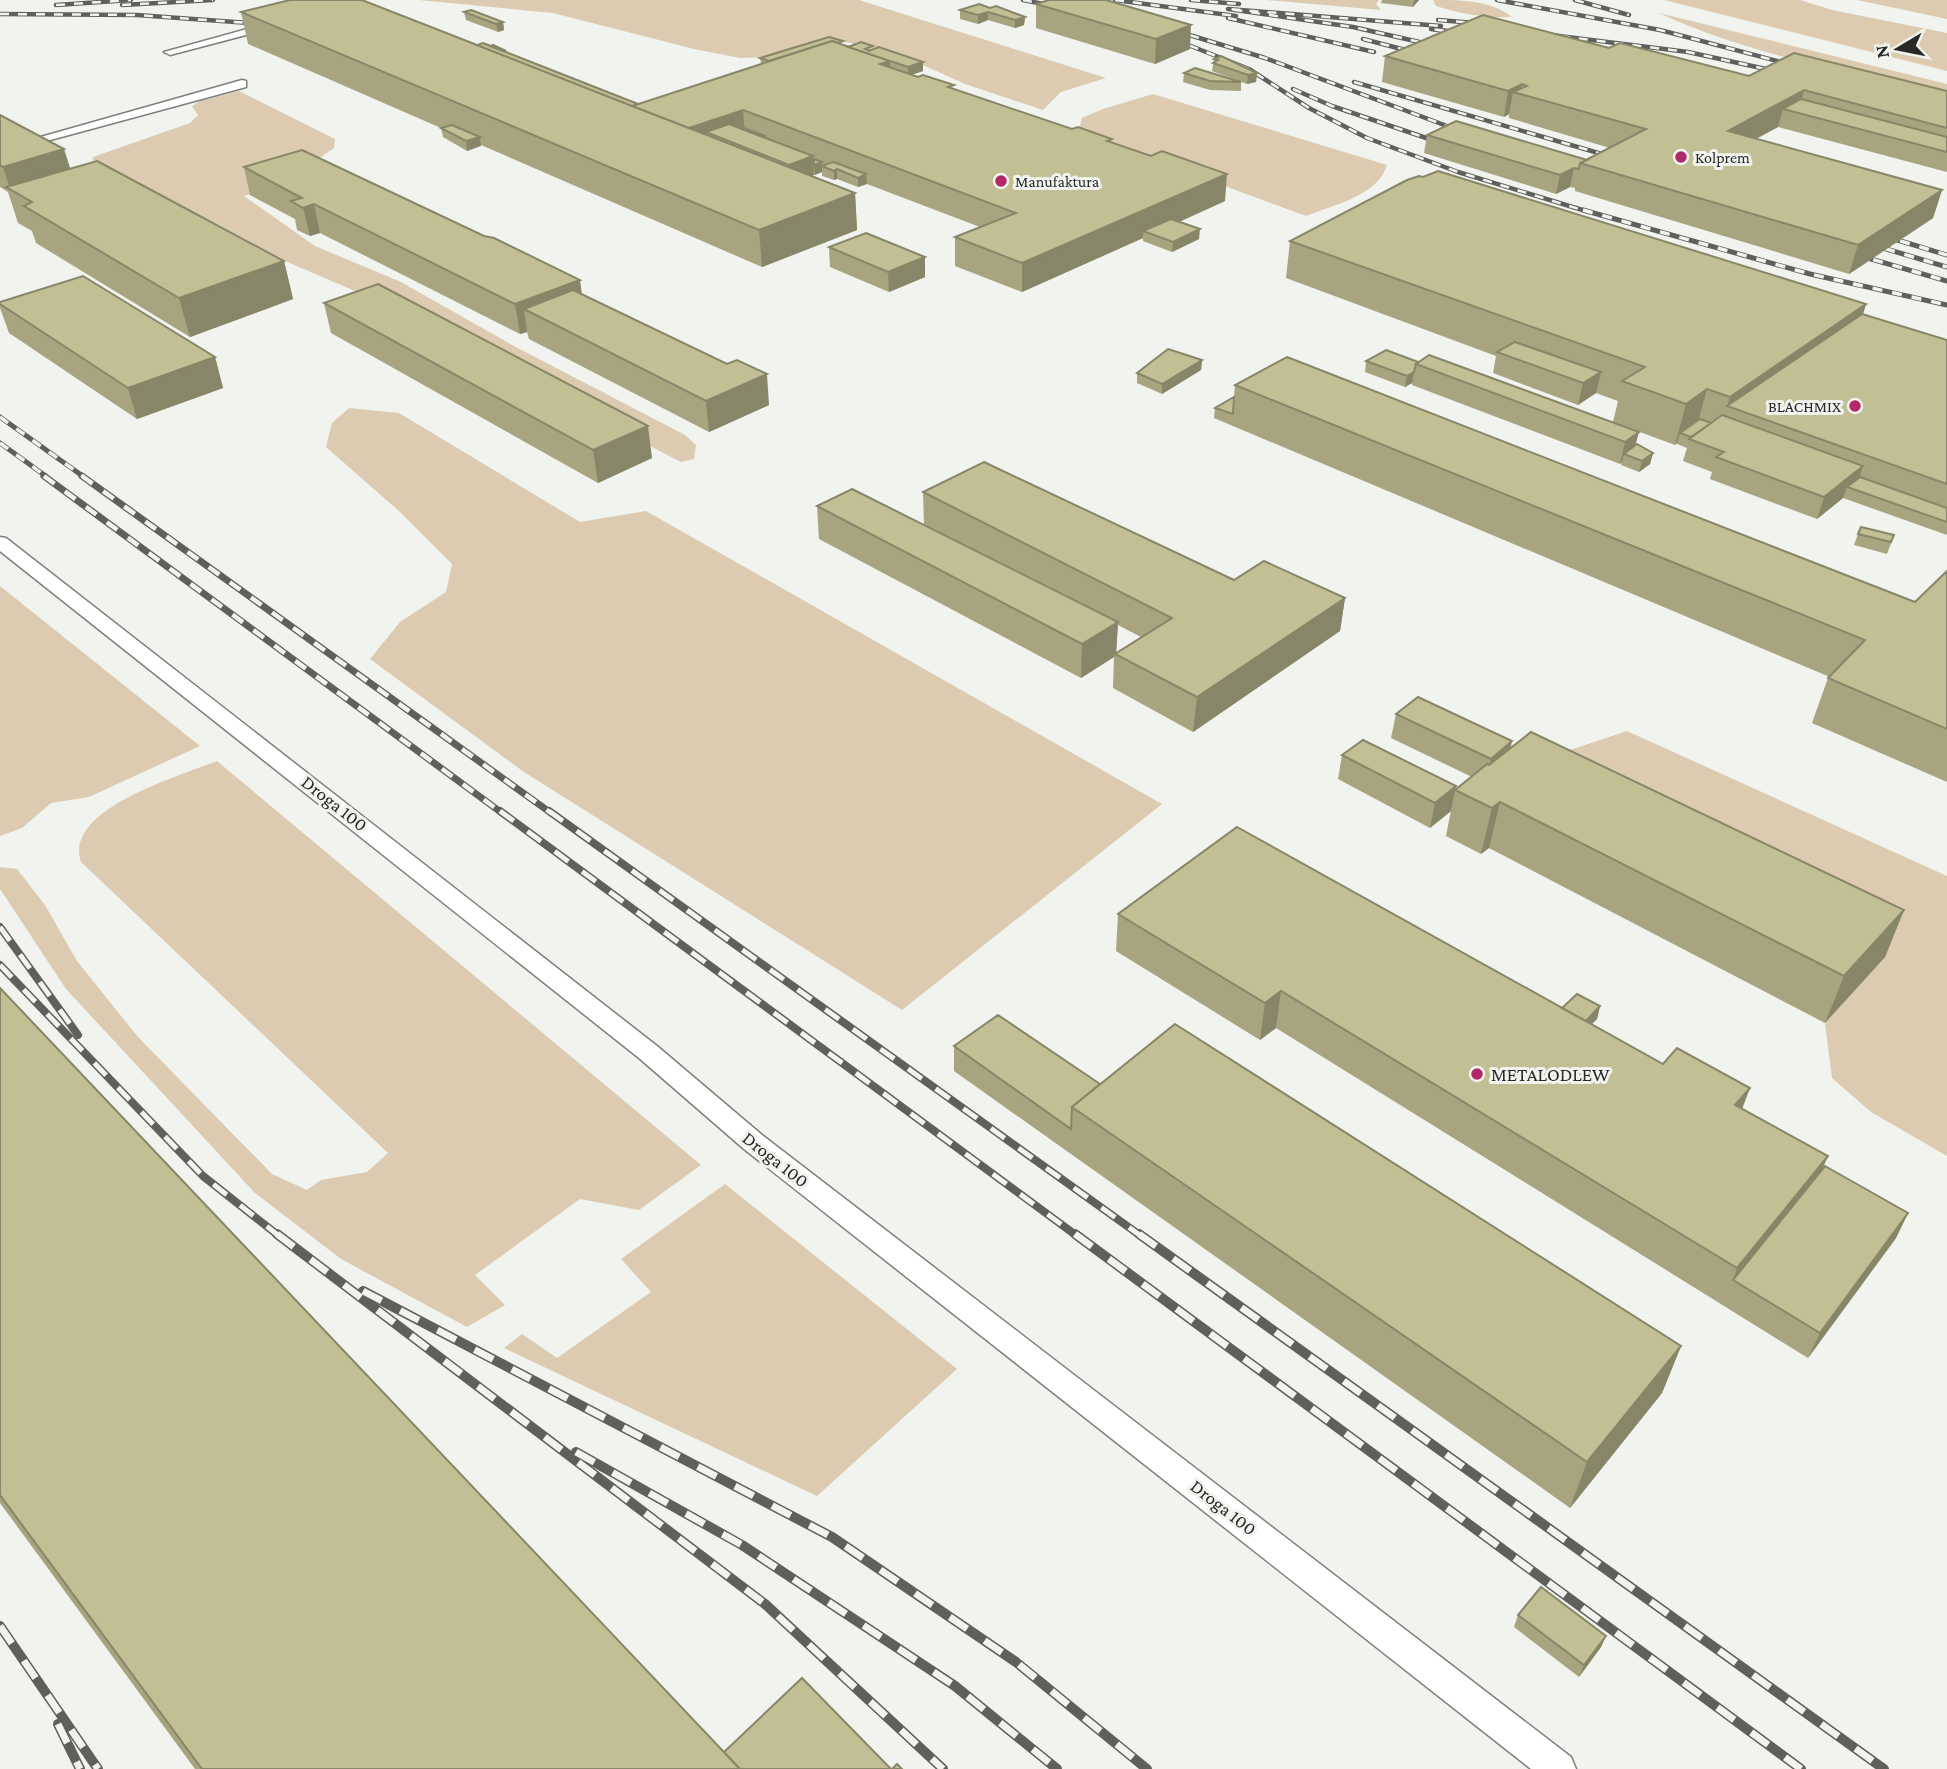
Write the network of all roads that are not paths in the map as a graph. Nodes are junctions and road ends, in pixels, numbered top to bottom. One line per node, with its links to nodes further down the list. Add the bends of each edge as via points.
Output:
1 (285, 22): 2 (lane)
2 (170, 51)
3 (242, 84): 4 (lane)
4 (43, 138)
5 (0, 542): 6 (lane, Droga 100, via 648,1052 753,1142)
6 (1559, 1769)

